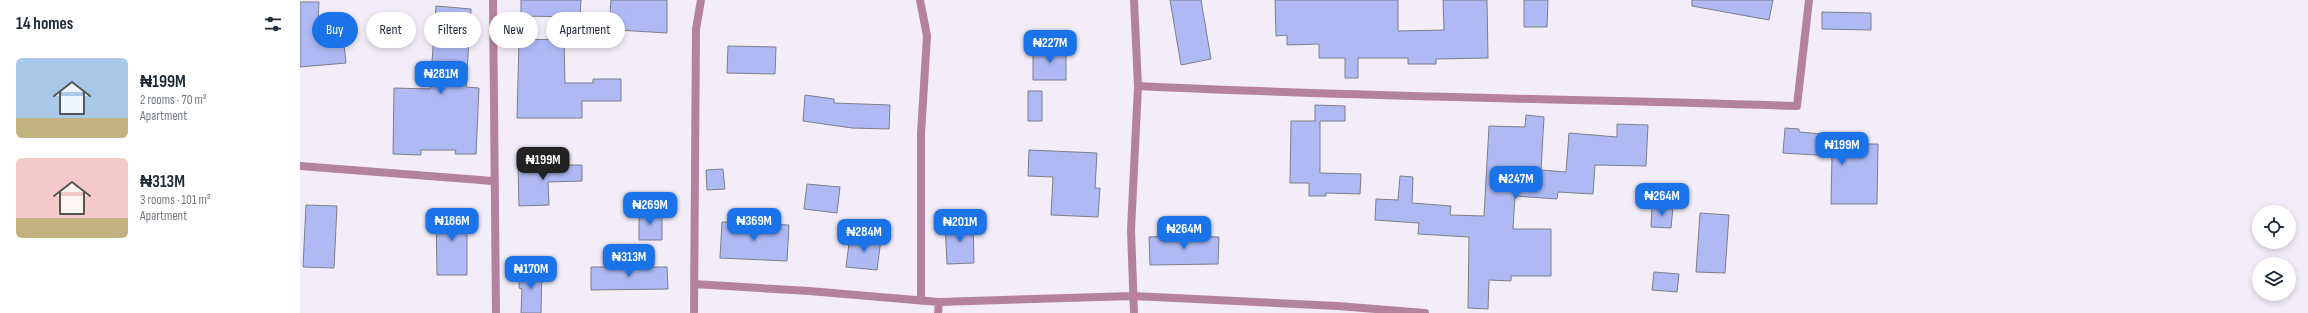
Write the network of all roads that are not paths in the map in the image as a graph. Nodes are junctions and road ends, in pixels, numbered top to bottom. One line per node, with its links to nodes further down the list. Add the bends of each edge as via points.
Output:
1 (493, 0): 8 (street)
2 (701, 0): 9 (street, via 696,29)
3 (920, 0): 11 (street, via 927,36 921,134)
4 (1134, 0): 6 (street)
5 (1809, 0): 6 (street, via 1797,106 1308,95)
6 (1138, 86): 10 (street, via 1131,230)
7 (300, 166): 8 (street)
8 (493, 181): 14 (street)
9 (694, 284): 11 (street); 15 (street)
10 (1133, 296): 12 (street); 13 (street); 17 (street)
11 (921, 301): 12 (street)
12 (938, 302): 16 (street)
13 (1338, 309): 18 (street)
14 (496, 313)
15 (694, 313)
16 (938, 313)
17 (1134, 313)
18 (1425, 313)

